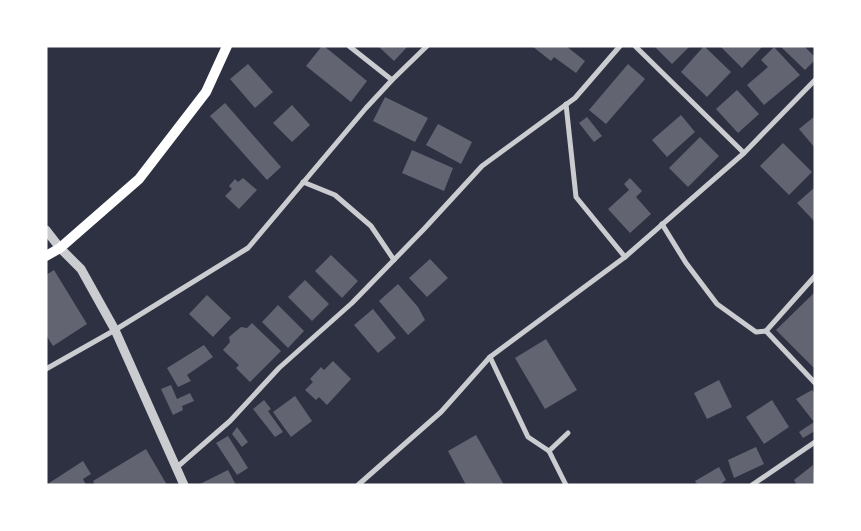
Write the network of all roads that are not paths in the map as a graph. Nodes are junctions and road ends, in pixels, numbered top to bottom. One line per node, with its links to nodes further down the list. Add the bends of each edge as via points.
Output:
1 (227, 46): 13 (main road, via 206,92 139,179)
2 (349, 46): 6 (street)
3 (427, 46): 6 (street)
4 (620, 46): 8 (street)
5 (635, 46): 9 (street)
6 (392, 80): 10 (street)
7 (815, 80): 9 (street)
8 (566, 104): 15 (street, via 576,197); 16 (street, via 482,166)
9 (744, 153): 11 (street)
10 (303, 182): 16 (street, via 335,195 371,226); 18 (street, via 248,248)
11 (662, 224): 15 (street); 19 (street, via 717,304 756,332)
12 (46, 230): 13 (street)
13 (60, 248): 14 (main road); 18 (street, via 81,269)
14 (46, 256)
15 (625, 257): 20 (street)
16 (394, 260): 26 (street, via 352,303 279,368 230,421)
17 (815, 276): 19 (street)
18 (116, 330): 21 (street); 26 (street)
19 (766, 331): 22 (street)
20 (490, 357): 25 (street, via 528,437); 28 (street, via 441,412)
21 (46, 368)
22 (815, 384)
23 (568, 433): 25 (street)
24 (815, 442): 30 (street)
25 (549, 451): 29 (street)
26 (176, 468): 27 (street)
27 (184, 485)
28 (358, 485)
29 (566, 485)
30 (752, 485)

